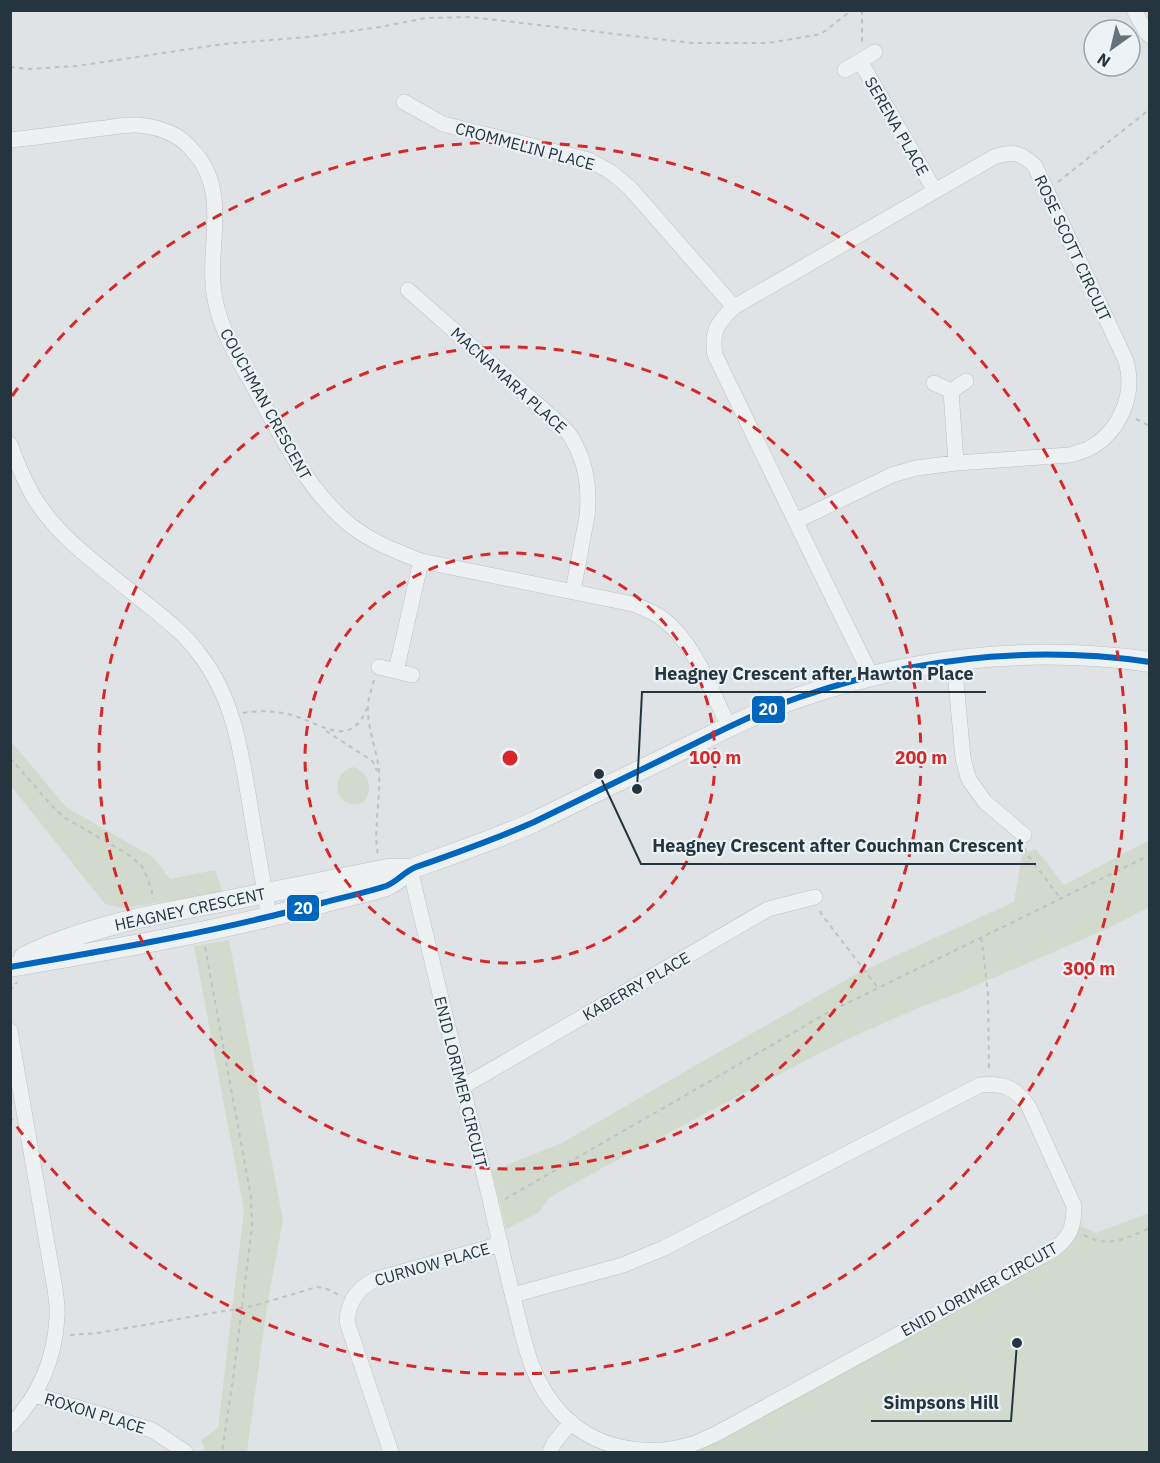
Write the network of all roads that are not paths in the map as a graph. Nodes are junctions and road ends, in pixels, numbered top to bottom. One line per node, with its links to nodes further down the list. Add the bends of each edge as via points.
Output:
1 (1134, 10): 2 (street)
2 (1149, 36)
3 (845, 70): 6 (street, SERENA PLACE, via 868,57)
4 (404, 102): 8 (street, CROMMELIN PLACE, via 443,124 589,160 611,172 630,188)
5 (10, 140): 15 (street, COUCHMAN CRESCENT, via 135,125 176,136 199,157 213,187 215,297 231,346 317,493 357,530 387,548)
6 (935, 191): 8 (street, ROSE SCOTT CIRCUIT); 13 (street, ROSE SCOTT CIRCUIT, via 994,157 1006,153 1027,158 1047,191 1128,369 1125,406 1116,424 1088,449 1070,455)
7 (408, 290): 16 (street, MACNAMARA PLACE, via 555,419 581,455 588,503)
8 (734, 307): 14 (street, ROSE SCOTT CIRCUIT, via 720,320 715,332 715,355)
9 (966, 381): 11 (street)
10 (934, 383): 11 (street)
11 (951, 391): 13 (street)
12 (10, 444): 26 (street, via 20,472 55,525 179,631 218,682 240,745)
13 (956, 463): 14 (street, ROSE SCOTT CIRCUIT, via 892,475)
14 (796, 521): 22 (street, ROSE SCOTT CIRCUIT)
15 (421, 561): 16 (street, COUCHMAN CRESCENT); 20 (street)
16 (573, 591): 23 (street, COUCHMAN CRESCENT, via 633,604 664,620 694,656)
17 (954, 660): 18 (street, HEAGNEY CRESCENT, via 1040,654); 22 (street, HEAGNEY CRESCENT); 24 (street, via 967,774 985,802)
18 (1149, 662)
19 (379, 667): 20 (street)
20 (396, 671): 21 (street)
21 (412, 675)
22 (872, 675): 23 (street, HEAGNEY CRESCENT, via 799,697)
23 (729, 727): 25 (street, HEAGNEY CRESCENT, via 532,822)
24 (1024, 835)
25 (410, 869): 26 (street, HEAGNEY CRESCENT, via 381,870); 28 (street, HEAGNEY CRESCENT, via 390,885); 31 (street, ENID LORIMER CIRCUIT)
26 (265, 893): 28 (street); 29 (street, HEAGNEY CRESCENT, via 98,929)
27 (815, 897): 31 (street, KABERRY PLACE, via 768,909)
28 (269, 918): 29 (street, HEAGNEY CRESCENT, via 160,941)
29 (10, 965)
30 (10, 1031): 34 (street, via 57,1315 47,1369)
31 (462, 1087): 32 (street, ENID LORIMER CIRCUIT)
32 (501, 1244): 33 (street, ENID LORIMER CIRCUIT); 38 (street, CURNOW PLACE, via 377,1279 355,1295 347,1322)
33 (513, 1295): 35 (street, ENID LORIMER CIRCUIT, via 531,1366 543,1391); 40 (street, ENID LORIMER CIRCUIT, via 622,1265 664,1248 972,1088 995,1084 1021,1095 1074,1206 1074,1223 1062,1243 714,1435 690,1445)
34 (35, 1395): 36 (street); 37 (street, ROXON PLACE, via 152,1431)
35 (571, 1422): 39 (street); 40 (street, ENID LORIMER CIRCUIT, via 608,1444)
36 (10, 1426)
37 (185, 1452)
38 (391, 1452)
39 (550, 1452)
40 (652, 1452)

